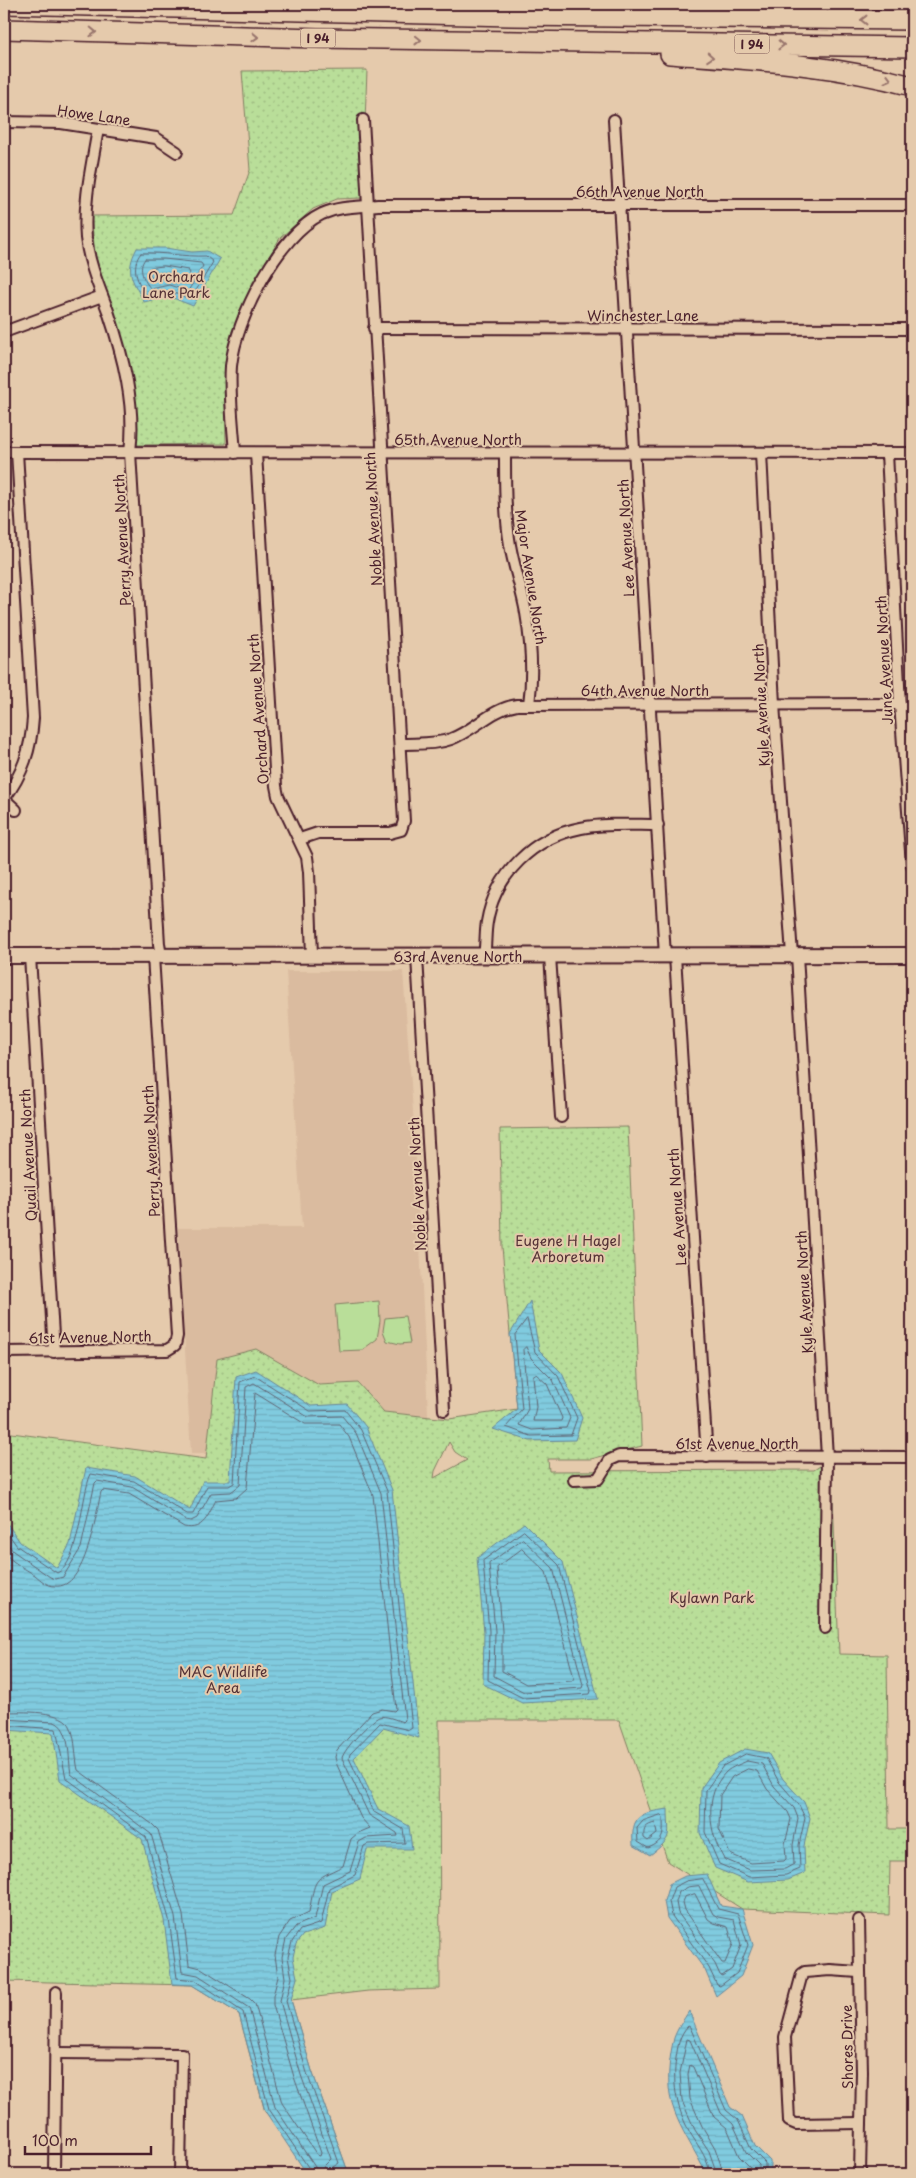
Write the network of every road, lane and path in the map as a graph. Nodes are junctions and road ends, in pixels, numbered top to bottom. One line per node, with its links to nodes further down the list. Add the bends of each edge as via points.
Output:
1 (4, 4): 3 (highway, I 94)
2 (680, 4): 3 (highway, via 504,11)
3 (322, 13): 4 (highway, I 94, one-way to 3)
4 (912, 20)
5 (4, 29): 6 (highway, I 94, one-way to 6)
6 (592, 43): 7 (highway, I 94, one-way to 7); 8 (highway, one-way to 8, via 640,52 825,67)
7 (912, 47)
8 (912, 86)
9 (363, 120): 16 (street, Noble Avenue North)
10 (614, 120): 14 (street, Lee Avenue North)
11 (4, 122): 12 (street, Howe Lane, via 60,123)
12 (98, 129): 13 (street, Howe Lane, via 156,138); 17 (street, Perry Avenue North, via 86,215 86,239)
13 (177, 152)
14 (620, 205): 15 (street, 66th Avenue North); 16 (street, 66th Avenue North); 19 (street, Lee Avenue North)
15 (912, 205)
16 (367, 206): 18 (street, Noble Avenue North); 25 (street, via 339,208 323,214 296,232 275,258 238,331 232,366)
17 (102, 296): 21 (street); 24 (street, Perry Avenue North, via 126,375)
18 (374, 328): 19 (street, Winchester Lane); 27 (street, Noble Avenue North)
19 (627, 328): 20 (street, Winchester Lane); 29 (street, Lee Avenue North)
20 (912, 329)
21 (4, 332)
22 (4, 452): 23 (street, 65th Avenue North)
23 (17, 452): 24 (street, 65th Avenue North); 38 (street, via 33,718 29,753)
24 (130, 452): 25 (street, 65th Avenue North); 47 (street, Perry Avenue North)
25 (234, 453): 26 (street, 65th Avenue North)
26 (256, 453): 27 (street, 65th Avenue North); 41 (street, Orchard Avenue North, via 276,786)
27 (383, 453): 28 (street, 65th Avenue North); 37 (street, Noble Avenue North)
28 (505, 453): 29 (street, 65th Avenue North); 36 (street, Major Avenue North, via 510,546 526,613)
29 (635, 453): 31 (street, 65th Avenue North); 33 (street, Lee Avenue North)
30 (912, 453): 32 (street, 65th Avenue North)
31 (761, 454): 32 (street, 65th Avenue North); 34 (street, Kyle Avenue North)
32 (887, 454): 35 (street, June Avenue North)
33 (649, 704): 34 (street, 64th Avenue North); 36 (street, 64th Avenue North); 40 (street, Lee Avenue North)
34 (774, 704): 35 (street, 64th Avenue North); 43 (street, Kyle Avenue North)
35 (900, 704): 42 (street, June Avenue North)
36 (529, 705): 37 (street, 64th Avenue North, via 496,711 451,739)
37 (400, 744): 41 (street, Noble Avenue North, via 402,830 390,833 318,833)
38 (4, 799): 39 (street)
39 (16, 810)
40 (658, 825): 50 (street, Lee Avenue North); 52 (street, via 583,827 545,840 527,852 513,866 492,902)
41 (300, 839): 48 (street, Orchard Avenue North, via 309,872)
42 (912, 865)
43 (794, 955): 44 (street, 63rd Avenue North); 50 (street, 63rd Avenue North); 59 (street, Kyle Avenue North)
44 (912, 955)
45 (4, 956): 46 (street, 63rd Avenue North)
46 (30, 956): 47 (street, 63rd Avenue North); 56 (street, Quail Avenue North)
47 (157, 956): 48 (street, 63rd Avenue North); 54 (street, Perry Avenue North)
48 (312, 956): 51 (street, 63rd Avenue North)
49 (550, 956): 50 (street, 63rd Avenue North); 52 (street, 63rd Avenue North); 53 (street)
50 (670, 956): 58 (street, Lee Avenue North)
51 (417, 957): 52 (street, 63rd Avenue North); 57 (street, Noble Avenue North)
52 (484, 957)
53 (561, 1117)
54 (175, 1345): 56 (street, 61st Avenue North, via 167,1350)
55 (4, 1352): 56 (street, 61st Avenue North)
56 (54, 1352)
57 (444, 1410)
58 (707, 1457): 59 (street, 61st Avenue North); 61 (street, 61st Avenue North, via 620,1456 610,1460 598,1479)
59 (827, 1457): 60 (street, 61st Avenue North); 62 (street, Kyle Avenue North)
60 (912, 1457)
61 (574, 1480)
62 (825, 1628)
63 (859, 1920): 64 (street, Shores Drive)
64 (858, 1972): 67 (street, Shores Drive); 67 (street, via 830,1970 802,1974 785,2037 789,2121 796,2124)
65 (56, 1992): 66 (street)
66 (56, 2053): 68 (street); 69 (street, via 182,2054)
67 (861, 2123): 70 (street, Shores Drive)
68 (54, 2174)
69 (180, 2174)
70 (860, 2174)

